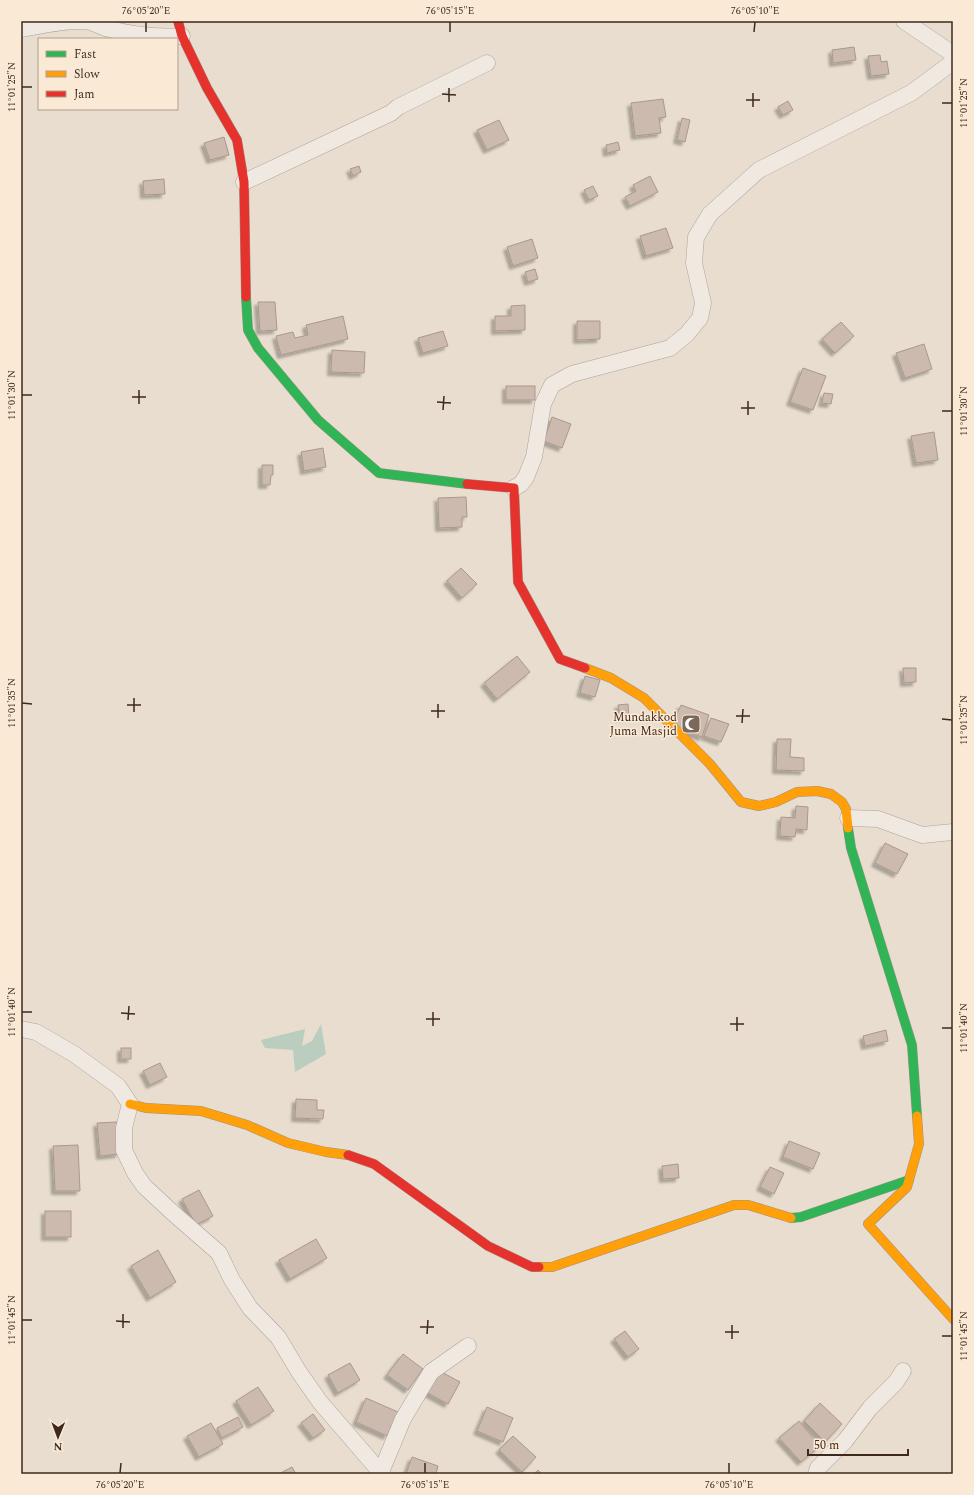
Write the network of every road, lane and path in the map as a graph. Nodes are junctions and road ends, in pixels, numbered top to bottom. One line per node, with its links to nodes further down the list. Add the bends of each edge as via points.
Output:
1 (904, 21): 4 (street)
2 (180, 28): 3 (street, via 161,37 106,28 90,22); 7 (street, via 208,88 237,140)
3 (21, 29)
4 (953, 54)
5 (487, 62): 7 (street, via 398,107 391,113)
6 (953, 62): 8 (street, via 912,93 759,170 710,214 696,237 694,263 703,303 700,318 687,334 670,348 572,374 552,385 543,404 534,457 526,478)
7 (244, 182): 8 (street, via 248,330 258,348 318,420 379,473)
8 (514, 488): 9 (street, via 518,582 560,659 611,678 644,698 710,764 741,802 758,806 776,802 797,792 817,791 831,794 842,802)
9 (848, 818): 10 (street, via 878,819 922,835); 13 (street, via 851,848 912,1045 918,1144)
10 (953, 832)
11 (21, 1029): 12 (street, via 36,1032 74,1054 118,1086)
12 (130, 1104): 13 (street, via 146,1108 201,1111 248,1125 288,1143 350,1155 374,1164 488,1246 532,1267 552,1267 734,1205 748,1205 790,1218 801,1217); 17 (street, via 124,1128 124,1150 135,1173 144,1186 173,1214 219,1253 250,1308 278,1337 320,1402)
13 (909, 1180): 14 (street, via 907,1187 868,1224)
14 (953, 1319)
15 (468, 1346): 17 (street, via 431,1372 403,1418)
16 (902, 1371): 18 (street, via 896,1382 870,1408 845,1441 818,1468)
17 (382, 1473)
18 (816, 1474)

